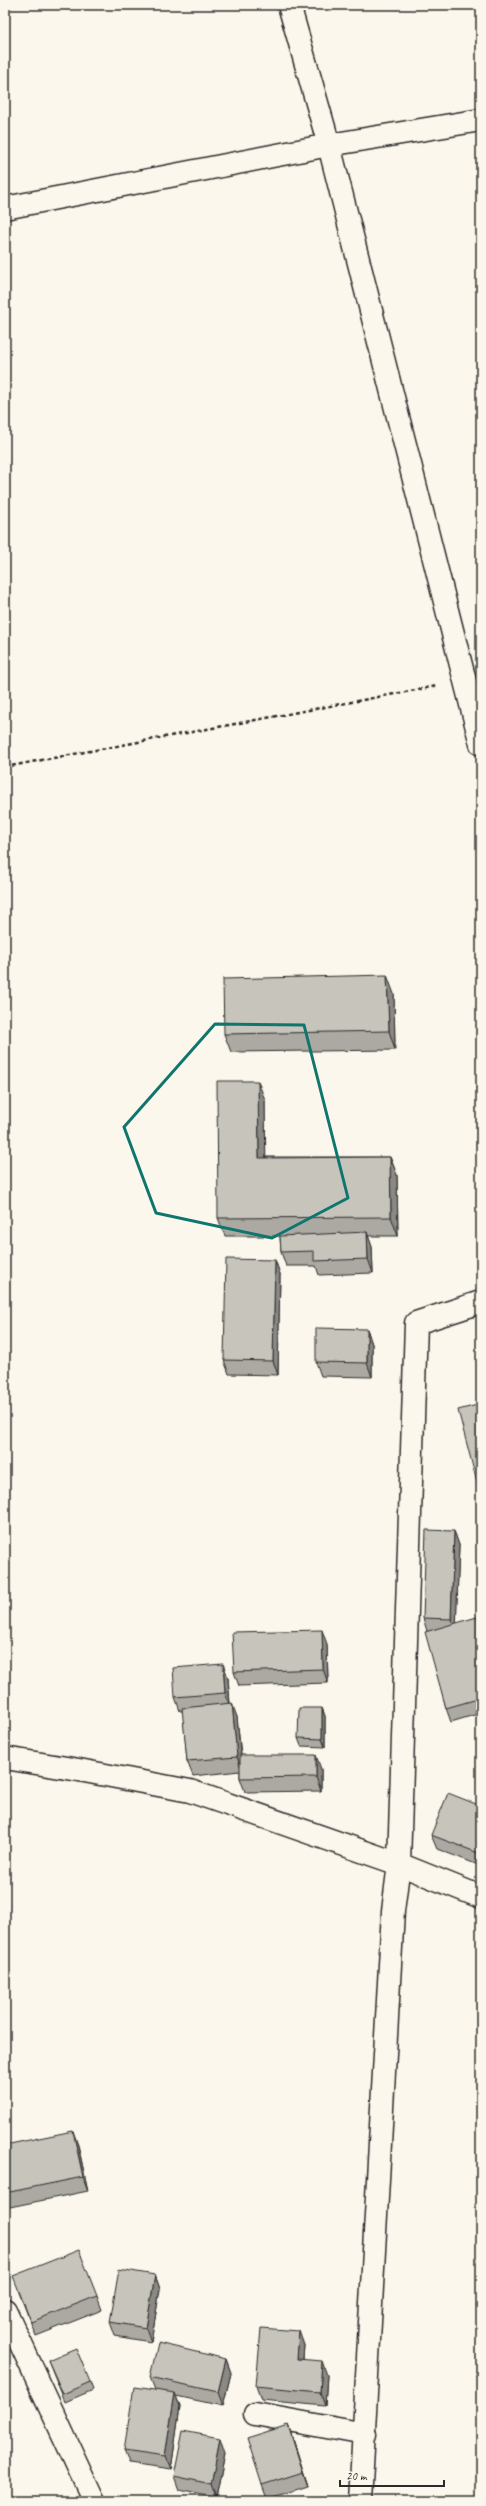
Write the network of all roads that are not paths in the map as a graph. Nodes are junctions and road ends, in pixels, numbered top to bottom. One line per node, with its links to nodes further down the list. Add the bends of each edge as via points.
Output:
1 (289, 5): 3 (street)
2 (481, 120): 3 (street)
3 (329, 145): 4 (street); 5 (street)
4 (5, 208)
5 (481, 744)
6 (481, 1302): 8 (street, via 416,1323)
7 (5, 1758): 8 (street, via 190,1791)
8 (399, 1864): 9 (street); 12 (street, via 393,1911)
9 (481, 1897)
10 (5, 2310): 13 (street)
11 (255, 2414): 12 (street)
12 (365, 2434): 14 (street)
13 (94, 2501)
14 (360, 2501)

